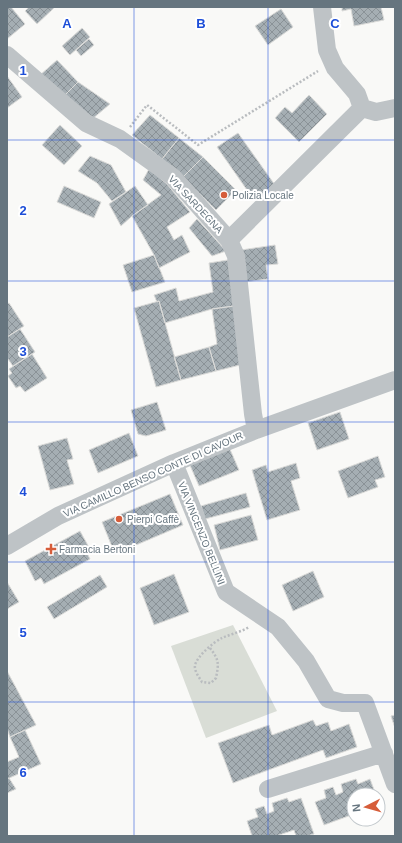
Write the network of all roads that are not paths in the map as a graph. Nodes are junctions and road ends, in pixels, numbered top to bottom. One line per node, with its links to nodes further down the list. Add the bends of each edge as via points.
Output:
1 (322, 7): 3 (street, via 327,50 335,68 357,94)
2 (7, 55): 5 (street, VIA SARDEGNA, via 86,123 120,139 173,177)
3 (362, 108): 4 (street, via 376,112); 5 (street)
4 (395, 108)
5 (230, 240): 7 (street, VIA SARDEGNA, via 236,256)
6 (395, 380): 7 (street, VIA CAMILLO BENSO CONTE DI CAVOUR)
7 (256, 430): 8 (street, VIA CAMILLO BENSO CONTE DI CAVOUR)
8 (174, 463): 9 (street, VIA CAMILLO BENSO CONTE DI CAVOUR, via 58,516); 10 (street, VIA VINCENZO BELLINI, via 226,592 278,626 306,660 328,699 343,703 365,703)
9 (7, 546)
10 (384, 753): 11 (street, VIA VINCENZO BELLINI); 12 (street)
11 (395, 784)
12 (268, 789)

